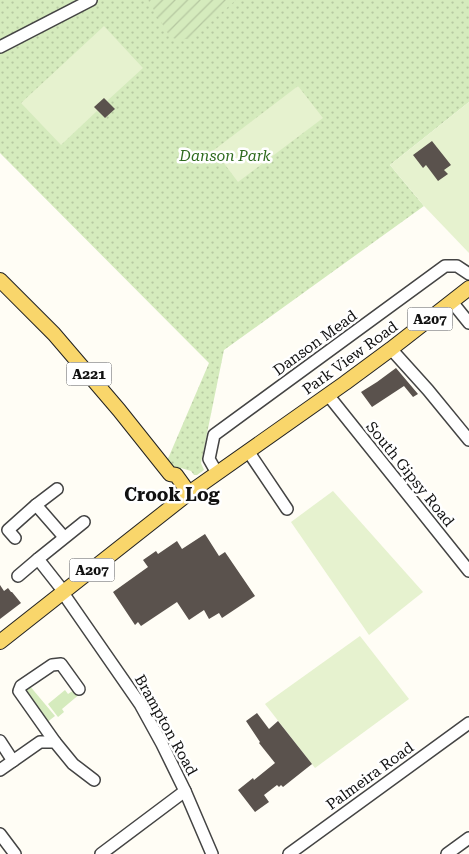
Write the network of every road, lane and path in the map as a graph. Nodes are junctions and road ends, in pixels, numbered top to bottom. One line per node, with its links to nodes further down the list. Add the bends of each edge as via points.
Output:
1 (92, 0): 2 (street)
2 (0, 47)
3 (469, 274): 12 (street, Danson Mead, via 457,266 445,266 214,435 209,459)
4 (0, 280): 14 (main road, A221, via 64,345 170,474 176,475)
5 (469, 288): 6 (main road, Park View Road / A207)
6 (452, 302): 7 (street); 8 (main road, Park View Road / A207)
7 (469, 323)
8 (391, 349): 9 (main road, Park View Road / A207); 10 (street)
9 (328, 395): 11 (main road, Park View Road / A207); 21 (street, South Gipsy Road)
10 (469, 440)
11 (248, 451): 12 (main road, Park View Road / A207); 16 (street)
12 (217, 473): 14 (main road, Park View Road / A207)
13 (57, 488): 15 (street)
14 (186, 496): 23 (main road, A207)
15 (36, 505): 18 (street); 19 (street, via 8,530)
16 (287, 509)
17 (84, 522): 18 (street)
18 (64, 537): 20 (street)
19 (15, 538)
20 (38, 559): 22 (street); 23 (street, Brampton Road)
21 (469, 571)
22 (18, 576)
23 (63, 592): 24 (main road, A207); 32 (street, Brampton Road, via 140,704)
24 (0, 642)
25 (78, 689): 28 (street, via 61,664 52,665 21,686 19,691)
26 (469, 723): 38 (street, Palmeira Road)
27 (0, 741): 29 (street)
28 (55, 742): 29 (street, via 40,742); 31 (street, via 73,764)
29 (13, 760): 30 (street)
30 (0, 770)
31 (94, 780)
32 (185, 791): 36 (street); 37 (street, Brampton Road)
33 (0, 834): 35 (street)
34 (469, 838): 39 (street)
35 (15, 854)
36 (101, 854)
37 (212, 854)
38 (289, 854)
39 (447, 854)

